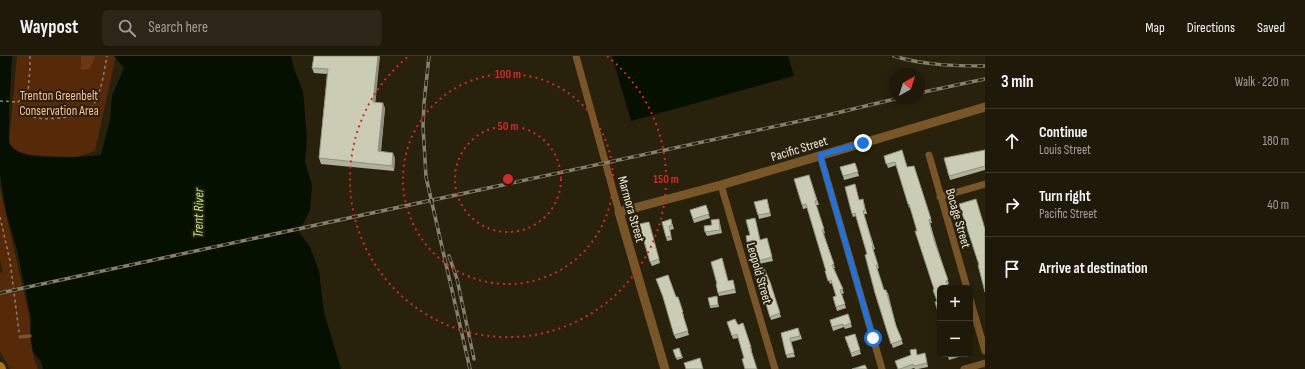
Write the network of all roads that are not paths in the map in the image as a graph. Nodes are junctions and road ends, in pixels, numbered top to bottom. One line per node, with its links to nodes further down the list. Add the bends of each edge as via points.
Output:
1 (576, 56): 8 (street, Marmora Street)
2 (985, 107): 3 (street, Pacific Street)
3 (820, 155): 5 (street, Pacific Street); 17 (street)
4 (929, 155): 7 (street, Bocage Street)
5 (721, 184): 8 (street, Pacific Street); 16 (street, Leopold Street)
6 (985, 184): 7 (street)
7 (940, 196): 9 (street, Bocage Street)
8 (619, 212): 15 (street, Marmora Street)
9 (966, 285)
10 (973, 309): 13 (street)
11 (30, 336): 12 (lane)
12 (20, 337)
13 (985, 351)
14 (985, 363): 18 (street)
15 (665, 369)
16 (775, 369)
17 (882, 369)
18 (964, 369)

